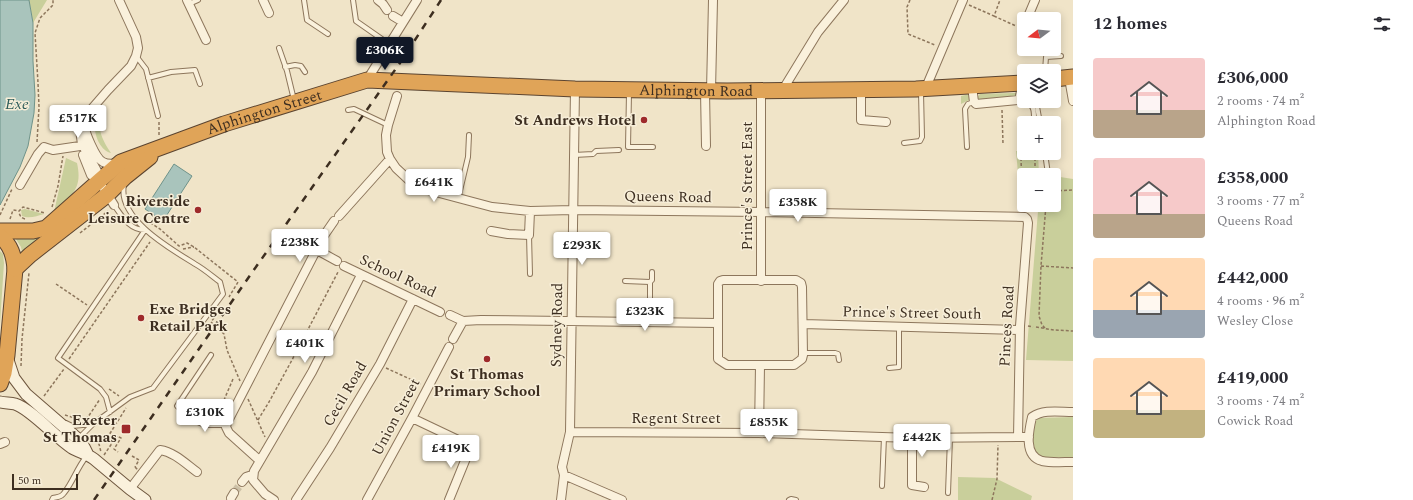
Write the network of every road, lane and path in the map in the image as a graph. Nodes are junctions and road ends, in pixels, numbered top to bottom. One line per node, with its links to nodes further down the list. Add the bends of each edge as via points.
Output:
1 (53, 0): 58 (path, via 53,5 40,18 34,33 38,99)
2 (119, 0): 26 (street, via 136,37)
3 (198, 0): 15 (lane)
4 (263, 0): 17 (street)
5 (304, 0): 21 (lane, via 307,20)
6 (352, 0): 24 (lane, via 356,21)
7 (378, 0): 19 (street)
8 (417, 0): 19 (street)
9 (713, 0): 41 (street)
10 (844, 0): 43 (street, via 818,32)
11 (910, 0): 25 (path, via 907,7 908,34)
12 (1000, 0): 18 (path)
13 (1035, 0): 16 (street)
14 (962, 1): 18 (path); 25 (street)
15 (188, 2): 22 (street)
16 (1030, 12)
17 (269, 13)
18 (994, 16): 20 (path)
19 (403, 22): 24 (street)
20 (1017, 25)
21 (328, 34)
22 (206, 40)
23 (279, 48): 29 (lane)
24 (388, 48): 34 (street)
25 (942, 48): 39 (street)
26 (136, 56): 32 (lane, via 145,66); 52 (street, via 131,66)
27 (1061, 56): 28 (lane, via 1046,57)
28 (1046, 64)
29 (285, 67): 30 (lane, via 301,66); 48 (lane)
30 (306, 72)
31 (1071, 77): 33 (highway); 47 (street)
32 (148, 78): 36 (lane, via 171,72 195,70); 53 (lane)
33 (1061, 78)
34 (367, 80): 38 (highway, Alphington Road); 48 (highway, Alphington Street)
35 (1017, 83): 37 (highway, Alphington Road)
36 (200, 84)
37 (972, 86): 39 (highway, Alphington Road); 49 (street)
38 (575, 89): 40 (highway, Alphington Road); 67 (street, Sydney Road)
39 (924, 89): 44 (highway, Alphington Road); 57 (lane, via 922,137 920,141)
40 (629, 90): 41 (highway, Alphington Road); 62 (lane, via 628,147)
41 (708, 91): 42 (highway, Alphington Road); 61 (street)
42 (761, 91): 43 (highway, Alphington Road); 83 (street, Prince's Street East)
43 (782, 91): 44 (highway, Alphington Road)
44 (861, 91): 54 (street, via 861,120)
45 (397, 96): 55 (street, Queens Road)
46 (1017, 101): 50 (street)
47 (1073, 101)
48 (294, 102): 63 (highway, Alphington Street, via 224,124)
49 (974, 102): 50 (street); 64 (lane, via 968,104 965,109)
50 (1001, 102): 59 (path)
51 (348, 110): 55 (lane, via 354,109)
52 (88, 113): 60 (street, via 76,122); 69 (street, via 84,126 89,141 101,161 108,165); 73 (street, via 82,120 81,136 82,144 97,171)
53 (158, 116)
54 (886, 122)
55 (388, 125): 68 (street, Queens Road, via 386,144)
56 (469, 135): 77 (lane, via 468,157)
57 (904, 143)
58 (37, 144)
59 (1003, 144)
60 (80, 146): 73 (street); 74 (street, via 53,150 44,147)
61 (706, 146)
62 (653, 147)
63 (162, 148): 69 (highway, Alphington Street); 72 (highway, Alphington Street)
64 (966, 148)
65 (619, 150): 67 (lane, via 596,151 593,154)
66 (68, 156): 79 (path, via 63,156)
67 (574, 156): 80 (street, Sydney Road)
68 (390, 159): 77 (street, Queens Road, via 411,182); 97 (street, via 337,218)
69 (122, 162): 73 (highway, Alphington Street)
70 (1022, 168): 71 (path, via 1021,160 1035,159)
71 (1035, 168)
72 (125, 177): 78 (highway, Alphington Street); 92 (lane, via 123,197 130,213)
73 (95, 178): 78 (street); 90 (highway, Alphington Street, via 84,195 46,228 33,231)
74 (17, 186): 85 (path)
75 (1073, 190): 76 (path)
76 (1061, 191)
77 (458, 199): 82 (street, Queens Road)
78 (111, 200): 92 (lane, via 131,226); 102 (highway, Alphington Street, via 30,255)
79 (51, 210)
80 (573, 210): 82 (street, Queens Road); 83 (street, Queens Road); 118 (street, Sydney Road)
81 (19, 211): 86 (path, via 23,207 30,208); 89 (path, via 23,218); 90 (path, via 13,210)
82 (530, 211): 94 (street)
83 (762, 212): 87 (street, Queens Road); 109 (street, Prince's Street East)
84 (1045, 212): 99 (path)
85 (0, 215)
86 (49, 217)
87 (1025, 217): 126 (street, Pinces Road, via 1028,223)
88 (143, 218): 91 (path)
89 (29, 220)
90 (5, 227)
91 (160, 229): 96 (path); 107 (path, via 180,246 187,243 194,247)
92 (145, 230): 96 (lane); 113 (lane)
93 (491, 231): 94 (street)
94 (529, 235): 105 (lane)
95 (0, 236): 102 (highway, via 11,249)
96 (154, 236): 115 (path); 145 (lane, via 220,282 223,294 153,388)
97 (317, 250): 98 (street, School Road); 142 (street)
98 (336, 261)
99 (1041, 266): 101 (path); 125 (path, via 1038,316)
100 (341, 268): 106 (street, School Road); 154 (path)
101 (1073, 268)
102 (15, 269): 129 (highway)
103 (30, 271): 137 (path, via 20,362)
104 (652, 272): 110 (lane)
105 (530, 274)
106 (361, 275): 112 (street, School Road); 169 (street, via 312,372)
107 (233, 278)
108 (625, 280): 110 (lane)
109 (761, 280): 121 (street, via 720,281); 122 (street, via 796,280 801,283)
110 (650, 282): 120 (lane)
111 (56, 284): 113 (path)
112 (413, 299): 114 (street, School Road); 132 (street, Cecil Road)
113 (92, 308): 115 (path); 133 (lane, via 58,358)
114 (440, 312)
115 (101, 314): 133 (path)
116 (450, 315): 117 (street)
117 (463, 321): 118 (street); 141 (street, Union Street)
118 (572, 321): 120 (street); 159 (street, Sydney Road)
119 (211, 322): 142 (path, via 224,334 227,350)
120 (650, 322): 121 (street)
121 (718, 323): 134 (street, via 720,361 727,365)
122 (803, 324): 124 (street, Prince's Street South); 128 (street)
123 (1036, 326): 125 (path)
124 (899, 327): 126 (street, Prince's Street South); 135 (lane, via 899,367)
125 (1045, 328): 127 (path)
126 (1020, 330): 163 (street, Pinces Road)
127 (1073, 331)
128 (803, 353): 131 (lane, via 835,353 838,354); 134 (street, via 802,359 794,365)
129 (7, 355): 140 (highway); 150 (main road, via 17,383)
130 (211, 355): 151 (lane, via 177,406)
131 (839, 360)
132 (380, 364): 141 (path); 187 (street, Cecil Road)
133 (67, 365): 136 (path); 148 (lane, via 100,389 106,397)
134 (760, 365): 160 (street)
135 (889, 368)
136 (63, 369): 138 (path); 143 (path)
137 (22, 370)
138 (69, 373)
139 (233, 379): 155 (path)
140 (0, 384)
141 (428, 388): 153 (street, Union Street)
142 (244, 389): 154 (path); 156 (street)
143 (44, 396)
144 (101, 396): 152 (path, via 88,417)
145 (130, 397): 148 (lane); 168 (path, via 132,398 109,435)
146 (0, 402): 171 (main road, via 17,405 27,411 59,438)
147 (60, 410): 152 (path, via 66,415)
148 (110, 412): 157 (lane)
149 (1073, 412): 164 (street, via 1043,411 1036,414 1032,417)
150 (49, 415): 158 (lane, via 72,426); 161 (main road)
151 (188, 416): 155 (street, via 202,422)
152 (78, 418): 158 (path)
153 (412, 418): 188 (street, Union Street); 189 (street, via 471,446)
154 (258, 420): 169 (path)
155 (215, 423): 156 (street)
156 (227, 423): 173 (street, via 226,427 230,433)
157 (93, 424): 158 (lane); 161 (lane)
158 (79, 425)
159 (570, 432): 160 (street, Regent Street); 178 (street, Sydney Road, via 562,467)
160 (759, 433): 162 (street, Regent Street)
161 (81, 436): 168 (path, via 99,444 103,456); 171 (main road)
162 (884, 437): 165 (street, Regent Street); 180 (lane)
163 (1018, 437): 164 (street, Regent Street); 167 (street, Regent Street)
164 (1029, 437): 174 (street, via 1032,455 1041,461)
165 (912, 438): 166 (street, Regent Street); 181 (street, via 912,486)
166 (950, 438): 167 (street, Regent Street); 183 (lane)
167 (999, 438): 194 (path, via 997,479)
168 (112, 443): 170 (path, via 117,436 121,438 114,449)
169 (268, 447): 173 (street)
170 (118, 452)
171 (88, 455): 182 (main road); 184 (lane, via 64,494)
172 (132, 456): 175 (path, bridge, via 139,460 135,467)
173 (260, 460): 177 (street)
174 (1073, 462)
175 (138, 470)
176 (197, 472): 182 (street, via 176,456 160,450)
177 (252, 475): 179 (street); 186 (street, via 265,494)
178 (564, 475): 190 (street, Sydney Road); 191 (street)
179 (242, 482)
180 (882, 486)
181 (924, 487)
182 (130, 489): 185 (main road)
183 (948, 493)
184 (52, 500)
185 (145, 500)
186 (274, 500)
187 (296, 500)
188 (367, 500)
189 (449, 500)
190 (561, 500)
191 (622, 500)
192 (790, 500): 193 (lane)
193 (796, 500)
194 (992, 500)

